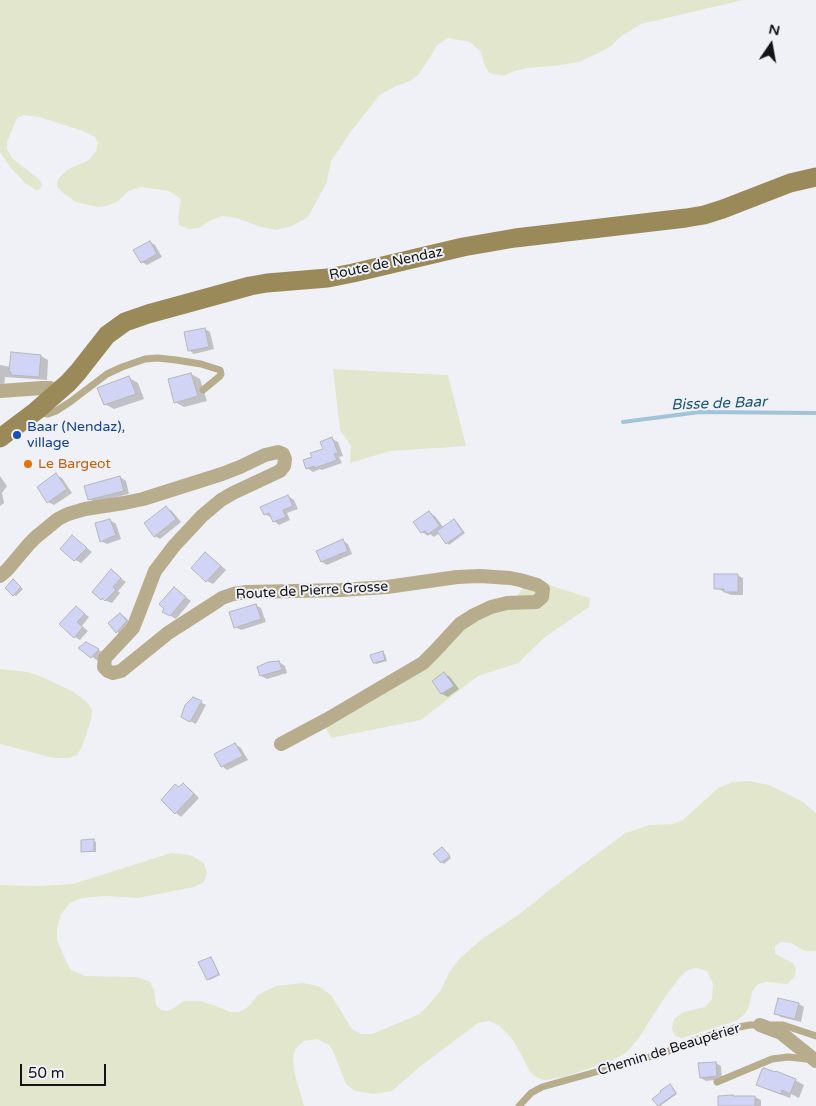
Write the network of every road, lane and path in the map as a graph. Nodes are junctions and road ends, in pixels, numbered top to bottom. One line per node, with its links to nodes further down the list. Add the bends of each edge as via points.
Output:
1 (816, 177): 4 (main road, Route de Nendaz, via 790,183 704,215 463,247 353,274 250,286 157,312 125,322 107,335)
2 (203, 390): 5 (lane, via 220,376 220,370 176,360 145,359 107,374 56,412 44,414)
3 (0, 392): 4 (street, via 50,388)
4 (59, 392): 5 (main road, Route de Nendaz)
5 (36, 411): 6 (main road, Route de Nendaz)
6 (0, 438)
7 (0, 576): 8 (street, Route de Pierre Grosse, via 36,537 68,514 143,498 222,474 278,452 286,458 280,471 221,500 174,546 155,571 132,628 105,658 106,670 121,672 168,633 233,594 388,587 480,576 520,580 537,584 543,590 542,597 536,602 507,603 474,615 460,624 423,663)
8 (281, 744)
9 (760, 1025): 10 (lane, via 783,1026); 11 (street, Chemin de Beaupérier, via 781,1033); 13 (lane, Chemin de Beaupérier, via 734,1028 664,1053 542,1087)
10 (816, 1036)
11 (814, 1059): 12 (lane, via 772,1059)
12 (717, 1082)
13 (519, 1106)

